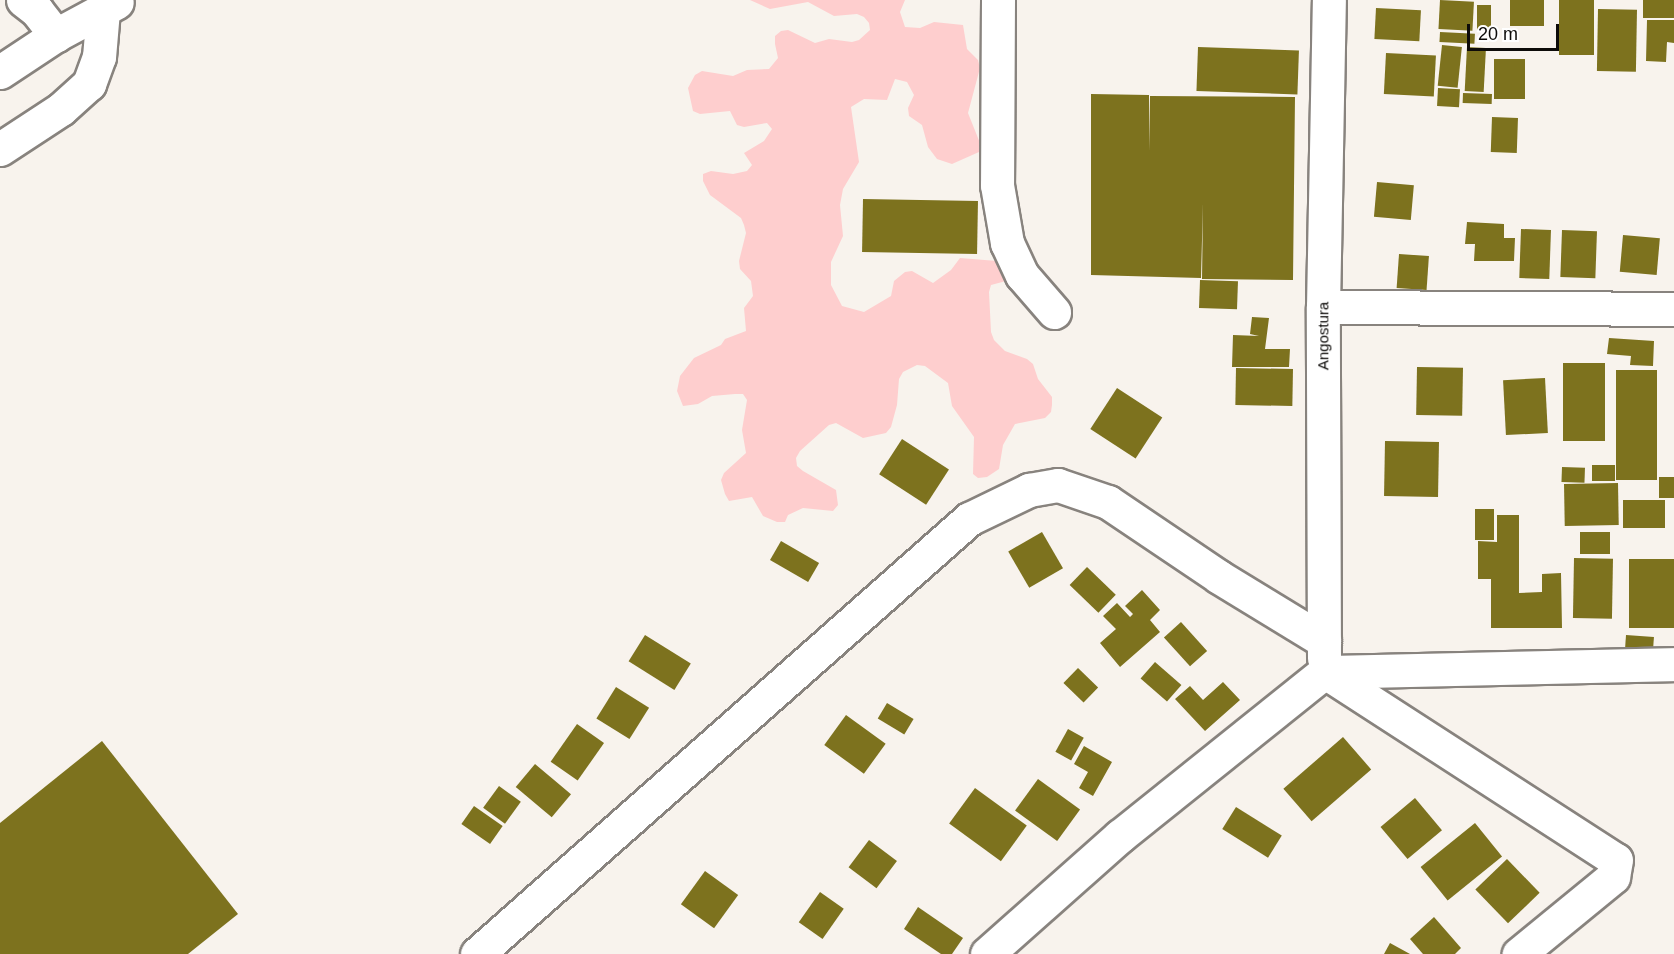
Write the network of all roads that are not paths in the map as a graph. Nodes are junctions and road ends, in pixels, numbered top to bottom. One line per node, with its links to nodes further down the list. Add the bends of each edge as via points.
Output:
1 (23, 0): 5 (street)
2 (998, 0): 10 (street, via 997,184 1007,243 1022,275)
3 (1329, 0): 8 (street, Angostura)
4 (112, 5): 5 (street); 7 (street, via 89,84 61,109)
5 (56, 35): 6 (street)
6 (0, 72)
7 (0, 149)
8 (1323, 307): 9 (street); 11 (street, Angostura)
9 (1674, 309)
10 (1054, 312)
11 (1324, 656): 12 (street); 13 (street, via 1108,501 1058,485 1029,490 969,519); 14 (street); 15 (street, via 1616,860 1613,877)
12 (1674, 664)
13 (477, 954)
14 (987, 954)
15 (1519, 954)

